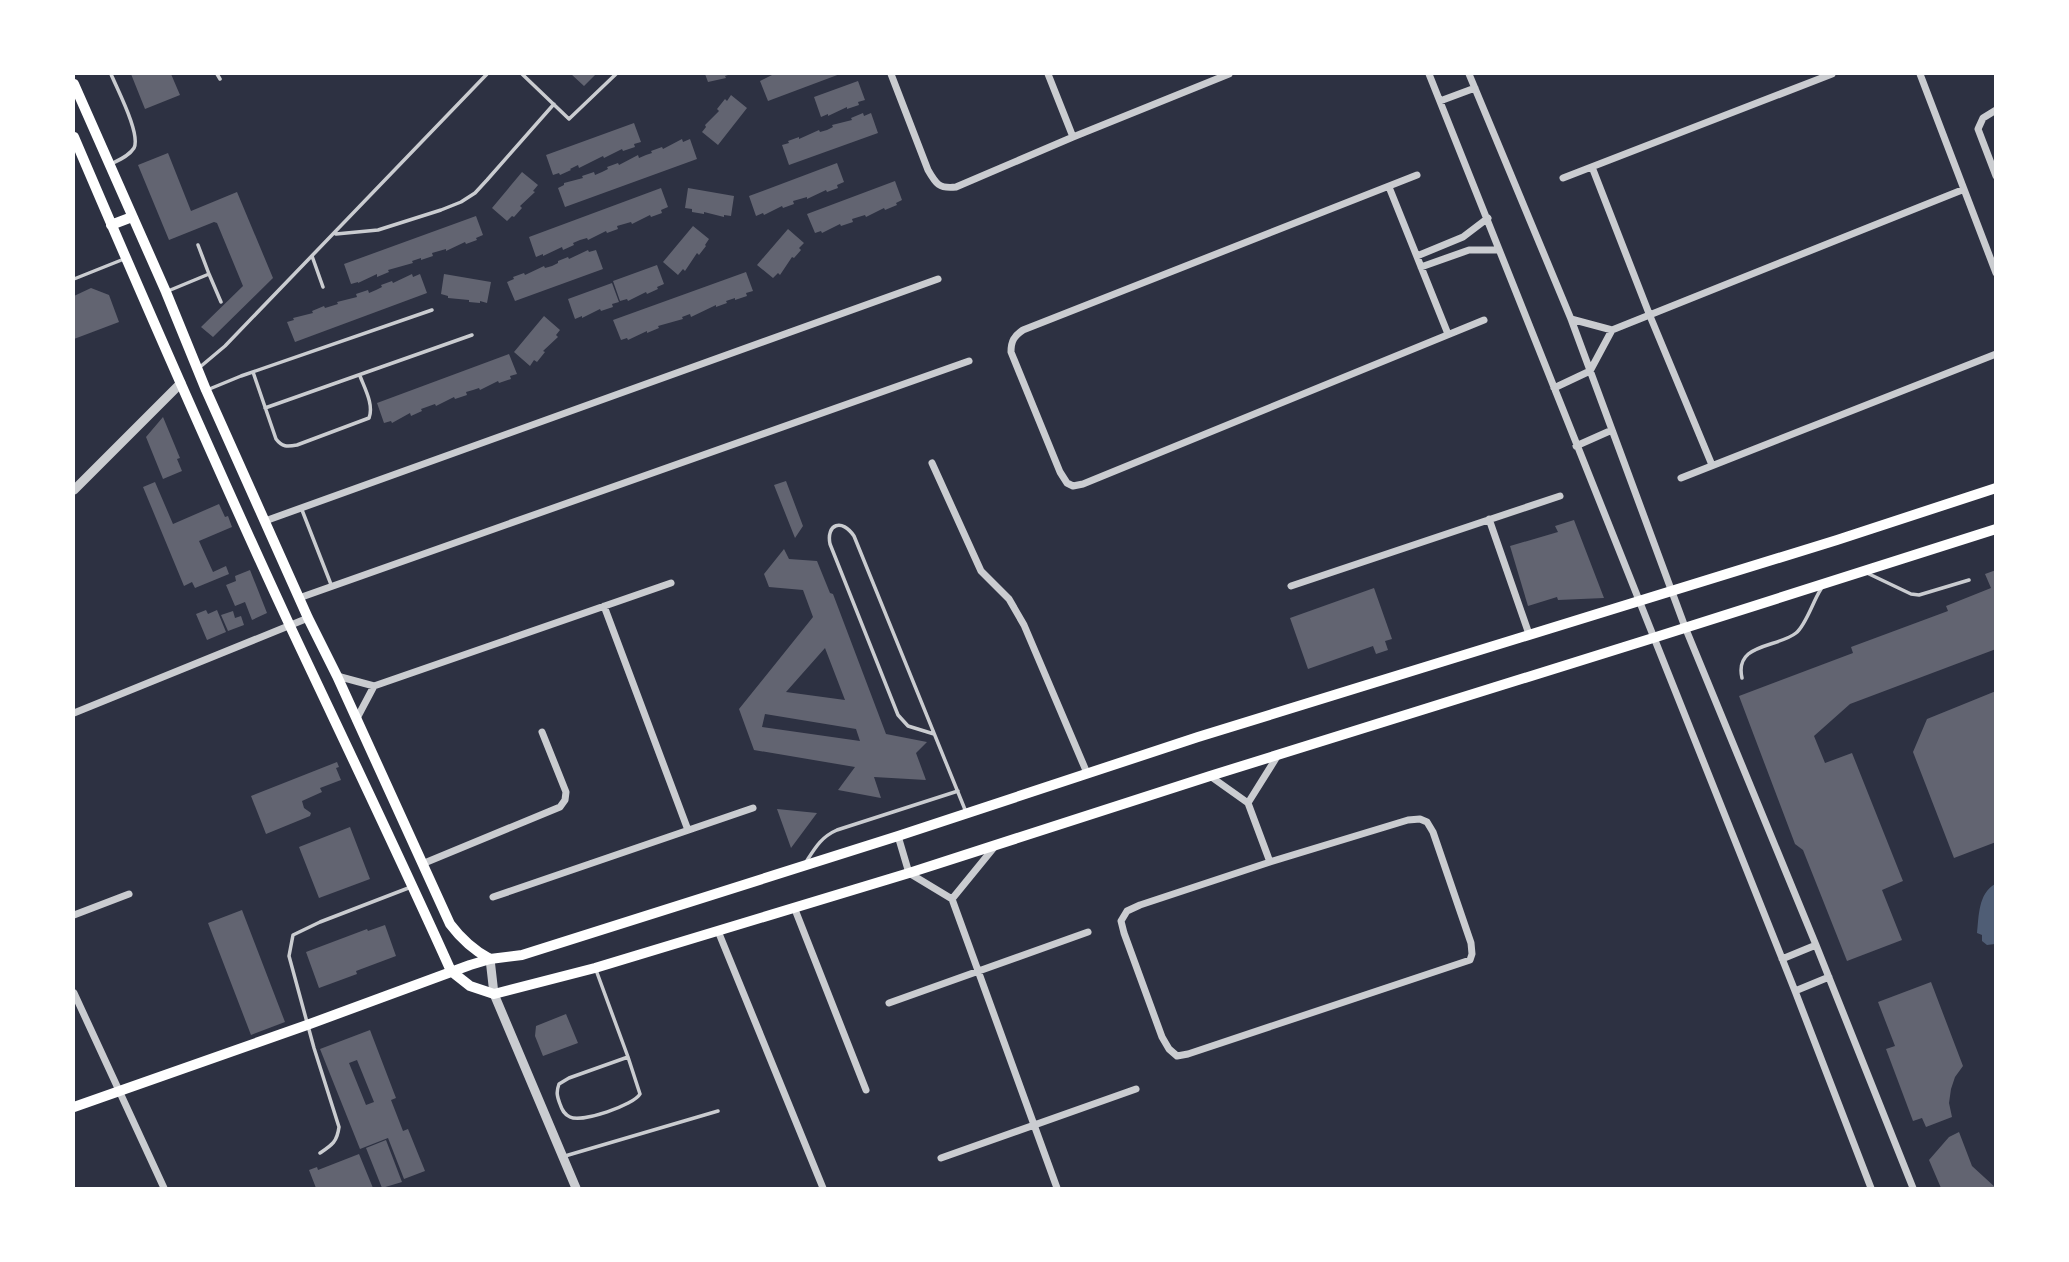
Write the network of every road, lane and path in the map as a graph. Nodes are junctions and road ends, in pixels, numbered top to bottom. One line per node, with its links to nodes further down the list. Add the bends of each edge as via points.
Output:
1 (111, 74): 21 (lane, via 136,141 124,158)
2 (217, 74): 13 (lane)
3 (487, 74): 31 (lane)
4 (522, 74): 17 (lane)
5 (616, 74): 17 (lane, via 569,119)
6 (891, 74): 20 (street, via 928,170 936,183 946,188)
7 (1048, 74): 20 (street)
8 (1228, 74): 20 (street)
9 (1429, 74): 16 (street)
10 (1469, 74): 15 (street)
11 (1832, 74): 22 (street)
12 (1920, 74): 27 (street)
13 (220, 79)
14 (74, 84): 21 (main road)
15 (1475, 88): 16 (street); 49 (street)
16 (1440, 101): 29 (street)
17 (554, 104): 31 (lane, via 487,180 461,202 378,230)
18 (1996, 110): 24 (street, via 1983,118 1978,129)
19 (74, 137): 30 (main road)
20 (1073, 137)
21 (109, 165): 28 (main road)
22 (1592, 167): 25 (street); 48 (street)
23 (1417, 175): 26 (street)
24 (1996, 176)
25 (1563, 178)
26 (1389, 187): 37 (street); 52 (street, via 1023,330 1011,342 1011,352 1060,472 1073,486)
27 (1962, 190): 40 (street); 48 (street)
28 (132, 217): 30 (main road); 45 (main road)
29 (1488, 218): 32 (street); 35 (street)
30 (111, 225): 38 (main road)
31 (334, 234): 36 (lane)
32 (1463, 237): 34 (street); 37 (street)
33 (198, 245): 41 (lane)
34 (1469, 250): 35 (street); 39 (street)
35 (1499, 250): 61 (street)
36 (312, 256): 44 (lane); 56 (lane)
37 (1417, 256): 39 (street)
38 (126, 258): 42 (lane); 60 (main road)
39 (1421, 267): 52 (street)
40 (1996, 273)
41 (209, 274): 45 (lane); 46 (lane)
42 (74, 279)
43 (938, 279): 72 (street)
44 (324, 287)
45 (166, 292): 56 (main road)
46 (221, 302)
47 (432, 310): 58 (lane)
48 (1650, 316): 51 (street); 67 (street)
49 (1570, 318): 51 (street); 57 (street)
50 (1484, 320): 52 (street)
51 (1612, 330): 57 (street)
52 (1448, 334)
53 (472, 335): 59 (lane)
54 (1996, 354): 67 (street)
55 (969, 361): 81 (street)
56 (197, 369): 62 (main road)
57 (1590, 371): 61 (street); 64 (street)
58 (253, 372): 62 (lane); 63 (lane)
59 (360, 376): 63 (lane); 63 (lane, via 372,413 369,418 297,445 281,444)
60 (181, 383): 70 (street); 87 (main road)
61 (1554, 388): 65 (street)
62 (206, 390): 74 (main road)
63 (265, 408)
64 (1612, 430): 65 (street); 82 (street)
65 (1576, 446): 84 (street)
66 (932, 463): 101 (street, via 982,572 1009,599 1024,625)
67 (1712, 466): 68 (street)
68 (1681, 478)
69 (1996, 488): 82 (main road)
70 (74, 490)
71 (1560, 496): 73 (street)
72 (302, 508): 74 (street); 81 (lane)
73 (1489, 519): 80 (street); 89 (street)
74 (265, 521): 83 (main road)
75 (1996, 529): 76 (main road)
76 (1862, 571): 77 (lane, via 1919,595); 79 (main road)
77 (1969, 580)
78 (671, 583): 85 (street)
79 (1825, 583): 88 (main road); 92 (lane, via 1798,632 1744,659)
80 (1291, 586)
81 (332, 587): 83 (street)
82 (1671, 590): 84 (main road); 88 (street)
83 (299, 598): 86 (main road)
84 (1638, 601): 89 (main road); 90 (street)
85 (604, 606): 93 (street); 107 (street)
86 (308, 618): 87 (street); 91 (main road)
87 (290, 626): 94 (street); 100 (main road)
88 (1685, 627): 90 (main road); 122 (street)
89 (1529, 634): 101 (main road)
90 (1653, 638): 98 (main road); 124 (street)
91 (337, 676): 93 (street); 95 (main road)
92 (1742, 678)
93 (374, 686): 95 (street)
94 (74, 713)
95 (356, 720): 99 (main road)
96 (542, 732): 111 (street, via 566,792 560,807)
97 (934, 734): 97 (lane, via 854,536 849,528 838,525 830,531 830,544 898,715 908,726); 103 (lane)
98 (1278, 755): 102 (main road); 104 (street)
99 (373, 759): 100 (main road); 111 (main road)
100 (357, 765): 114 (main road)
101 (1087, 773): 106 (main road)
102 (1210, 776): 104 (street); 109 (main road)
103 (958, 791): 106 (lane); 112 (lane, via 836,830 818,842)
104 (1248, 803): 110 (street)
105 (753, 808): 107 (street)
106 (967, 813): 108 (main road)
107 (688, 830): 116 (street)
108 (898, 836): 112 (main road); 113 (street)
109 (996, 845): 113 (main road); 117 (street)
110 (1269, 862): 110 (street, via 1408,820 1427,822 1471,943 1470,960 1177,1056 1162,1037 1121,920 1140,905)
111 (422, 864): 123 (main road, via 450,924 463,941)
112 (803, 866): 123 (main road, via 522,955)
113 (909, 873): 117 (street); 118 (main road)
114 (413, 886): 126 (main road); 133 (lane, via 293,935 289,956)
115 (129, 894): 119 (street)
116 (493, 897)
117 (952, 899): 127 (street)
118 (794, 907): 120 (main road); 136 (street)
119 (74, 915)
120 (718, 931): 125 (main road); 146 (street)
121 (1088, 932): 127 (street)
122 (1816, 946): 124 (street); 128 (street)
123 (490, 959): 126 (main road); 131 (street)
124 (1782, 960): 129 (street)
125 (595, 968): 131 (main road); 134 (lane)
126 (451, 971): 131 (main road, via 470,986); 133 (main road)
127 (977, 971): 132 (street); 140 (street)
128 (1829, 977): 129 (street); 149 (street)
129 (1796, 991): 148 (street)
130 (74, 993): 137 (street)
131 (494, 994): 142 (street)
132 (889, 1003)
133 (307, 1025): 137 (main road); 141 (lane, via 339,1127 335,1143)
134 (628, 1057): 134 (lane, via 559,1084 556,1096 564,1113 586,1118 638,1098 640,1089)
135 (1136, 1089): 140 (street)
136 (866, 1090)
137 (120, 1091): 138 (main road); 144 (street)
138 (74, 1107)
139 (718, 1111): 142 (lane)
140 (1034, 1125): 143 (street); 147 (street)
141 (320, 1153)
142 (563, 1157): 145 (street)
143 (941, 1157)
144 (164, 1188)
145 (576, 1188)
146 (823, 1188)
147 (1057, 1188)
148 (1871, 1188)
149 (1913, 1188)

